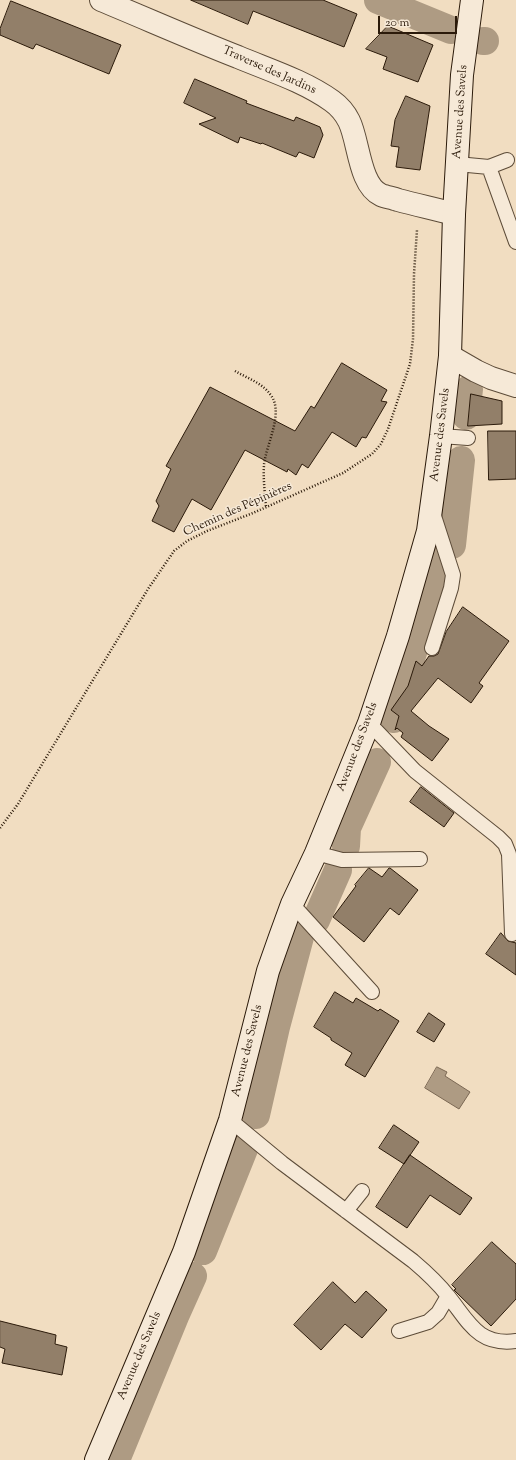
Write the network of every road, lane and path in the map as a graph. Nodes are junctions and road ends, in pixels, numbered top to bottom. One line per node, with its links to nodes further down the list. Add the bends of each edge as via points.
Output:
1 (101, 0): 6 (street, Traverse des Jardins, via 299,83 332,101 341,108 349,121 368,183 380,195)
2 (472, 0): 4 (street, Avenue des Savels, via 462,75)
3 (507, 160): 5 (lane)
4 (457, 164): 5 (lane); 7 (street, Avenue des Savels)
5 (488, 167): 8 (lane)
6 (417, 205): 7 (street, Traverse des Jardins); 14 (path, Chemin des Pépinières, via 410,364 381,444 372,454 343,473)
7 (454, 214): 9 (street, Avenue des Savels)
8 (516, 242)
9 (450, 356): 11 (street, via 491,378); 12 (street, Avenue des Savels)
10 (235, 371): 14 (path, via 264,388 272,395 276,405 264,464)
11 (516, 386)
12 (441, 436): 13 (lane); 15 (street, Avenue des Savels)
13 (468, 438)
14 (266, 508): 18 (path, Chemin des Pépinières, via 207,531 174,551 148,589 18,804)
15 (432, 508): 16 (lane, via 453,575 452,588); 17 (street, Avenue des Savels, via 428,531 398,636)
16 (432, 648)
17 (369, 723): 19 (street, Avenue des Savels); 22 (lane, via 411,775 505,844 511,867)
18 (0, 828)
19 (316, 854): 20 (lane, via 342,860); 21 (street, Avenue des Savels)
20 (420, 859)
21 (292, 904): 23 (lane); 24 (street, Avenue des Savels, via 268,971)
22 (512, 934)
23 (372, 992)
24 (230, 1120): 26 (lane); 30 (street, Avenue des Savels, via 184,1252)
25 (362, 1191): 26 (lane)
26 (346, 1211): 27 (lane, via 434,1278)
27 (448, 1296): 28 (lane, via 438,1313 428,1322); 29 (lane, via 473,1329 486,1338 504,1342)
28 (399, 1331)
29 (516, 1341)
30 (96, 1460)

